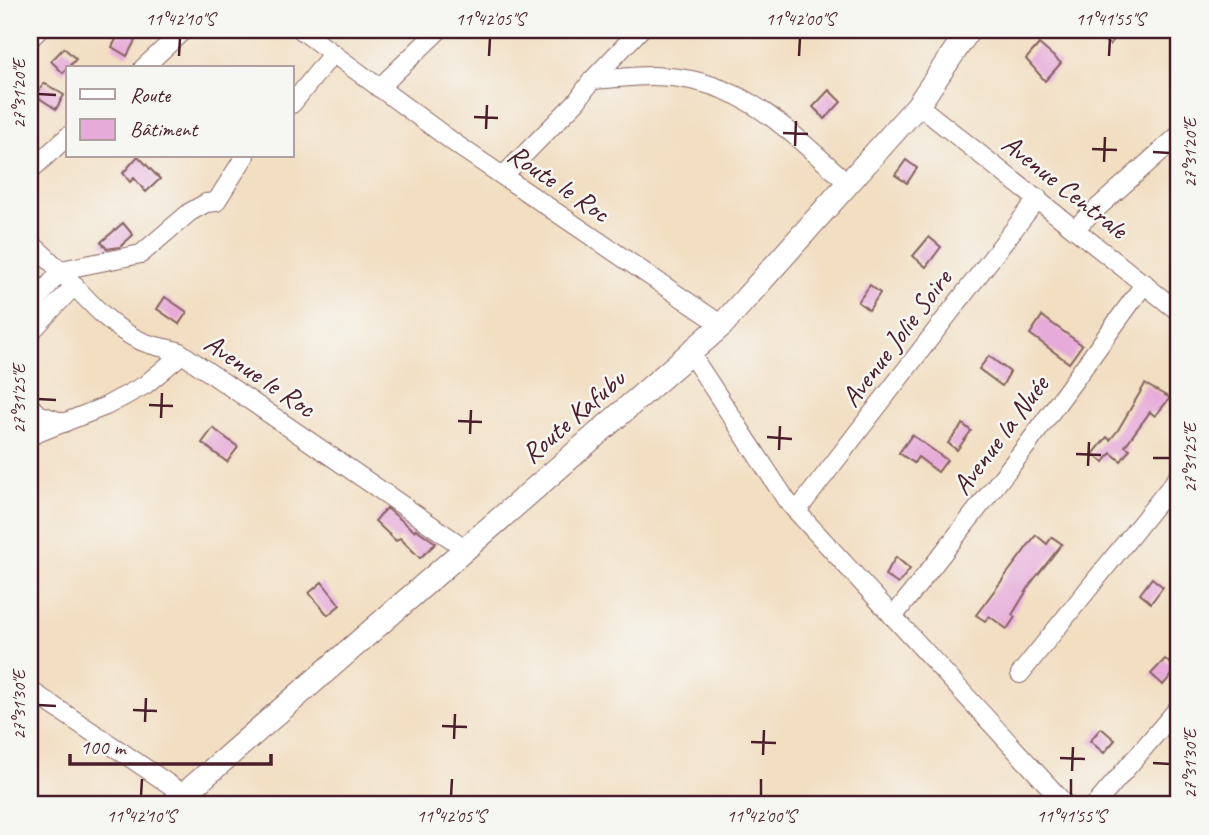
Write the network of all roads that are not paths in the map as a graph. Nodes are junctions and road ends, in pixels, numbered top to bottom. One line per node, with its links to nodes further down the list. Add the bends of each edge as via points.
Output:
1 (39, 30): 7 (street)
2 (184, 30): 9 (street)
3 (301, 30): 8 (street, Route le Roc)
4 (439, 30): 11 (street)
5 (640, 30): 10 (street)
6 (969, 30): 13 (main road, Route Kafubu)
7 (30, 39)
8 (333, 53): 11 (street, Route le Roc); 12 (street)
9 (145, 66)
10 (592, 80): 18 (street); 19 (street, via 652,76 735,92 767,111)
11 (379, 88): 18 (street, Route le Roc)
12 (294, 102)
13 (918, 104): 19 (main road, Route Kafubu); 20 (street, Avenue Centrale)
14 (1179, 135): 21 (street)
15 (66, 138): 17 (street)
16 (244, 158): 23 (street, via 218,201 190,212 141,254)
17 (30, 171)
18 (503, 176): 28 (street, Route le Roc)
19 (848, 183): 28 (main road, Route Kafubu)
20 (1038, 198): 21 (street, Avenue Centrale); 36 (street, Avenue Jolie Soire)
21 (1075, 228): 24 (street, Avenue Centrale)
22 (30, 243): 23 (street, Avenue le Roc)
23 (61, 270): 25 (street, Avenue le Roc); 27 (street)
24 (1145, 282): 26 (street, Avenue Centrale); 38 (street, Avenue la Nuée, via 1028,444)
25 (75, 285): 29 (street); 31 (street, Avenue le Roc, via 126,332)
26 (1177, 306)
27 (30, 309)
28 (722, 325): 30 (main road, Route Kafubu)
29 (30, 333)
30 (690, 353): 36 (street); 37 (main road, Route Kafubu)
31 (182, 354): 33 (street, via 145,385); 37 (street, Avenue le Roc)
32 (33, 411): 33 (street)
33 (64, 423): 34 (street)
34 (30, 436)
35 (1179, 476): 39 (street)
36 (797, 511): 38 (street)
37 (466, 549): 42 (main road, Route Kafubu)
38 (893, 617): 43 (street)
39 (1020, 674)
40 (30, 690): 42 (street)
41 (1179, 707): 44 (street)
42 (178, 800)
43 (1066, 805)
44 (1095, 805)

